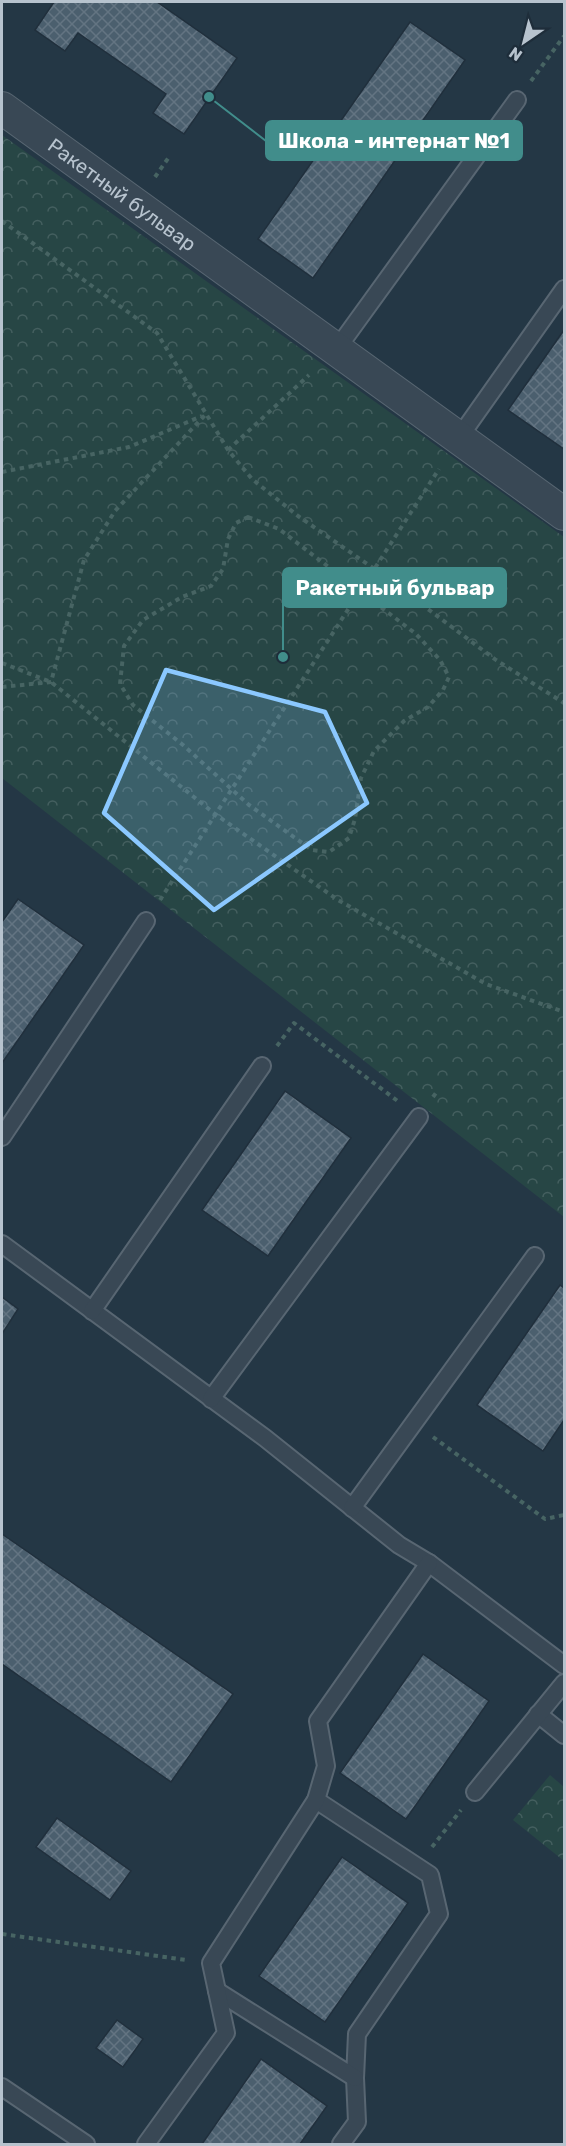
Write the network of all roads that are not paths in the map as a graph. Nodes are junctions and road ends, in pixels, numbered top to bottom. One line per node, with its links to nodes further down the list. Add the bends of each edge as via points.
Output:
1 (517, 100): 4 (lane)
2 (2, 108): 4 (street, Ракетный бульвар)
3 (564, 289): 5 (lane)
4 (336, 350): 5 (street, Ракетный бульвар)
5 (458, 439): 6 (street, Ракетный бульвар)
6 (564, 514)
7 (146, 921): 10 (lane)
8 (262, 1066): 13 (lane)
9 (419, 1117): 14 (lane)
10 (2, 1137)
11 (2, 1244): 13 (lane)
12 (535, 1256): 15 (lane)
13 (92, 1311): 14 (lane)
14 (211, 1399): 15 (lane)
15 (352, 1508): 16 (lane)
16 (429, 1563): 17 (lane); 22 (lane, via 318,1721 326,1766)
17 (564, 1665)
18 (564, 1683): 19 (lane)
19 (538, 1714): 20 (lane); 21 (lane)
20 (564, 1735)
21 (476, 1792)
22 (316, 1800): 23 (lane, via 211,1963); 24 (lane, via 430,1875 439,1914 357,2034)
23 (217, 1991): 24 (lane); 27 (lane, via 226,2033)
24 (355, 2078): 28 (lane, via 357,2122)
25 (2, 2087): 26 (lane)
26 (86, 2145)
27 (147, 2145)
28 (341, 2145)

